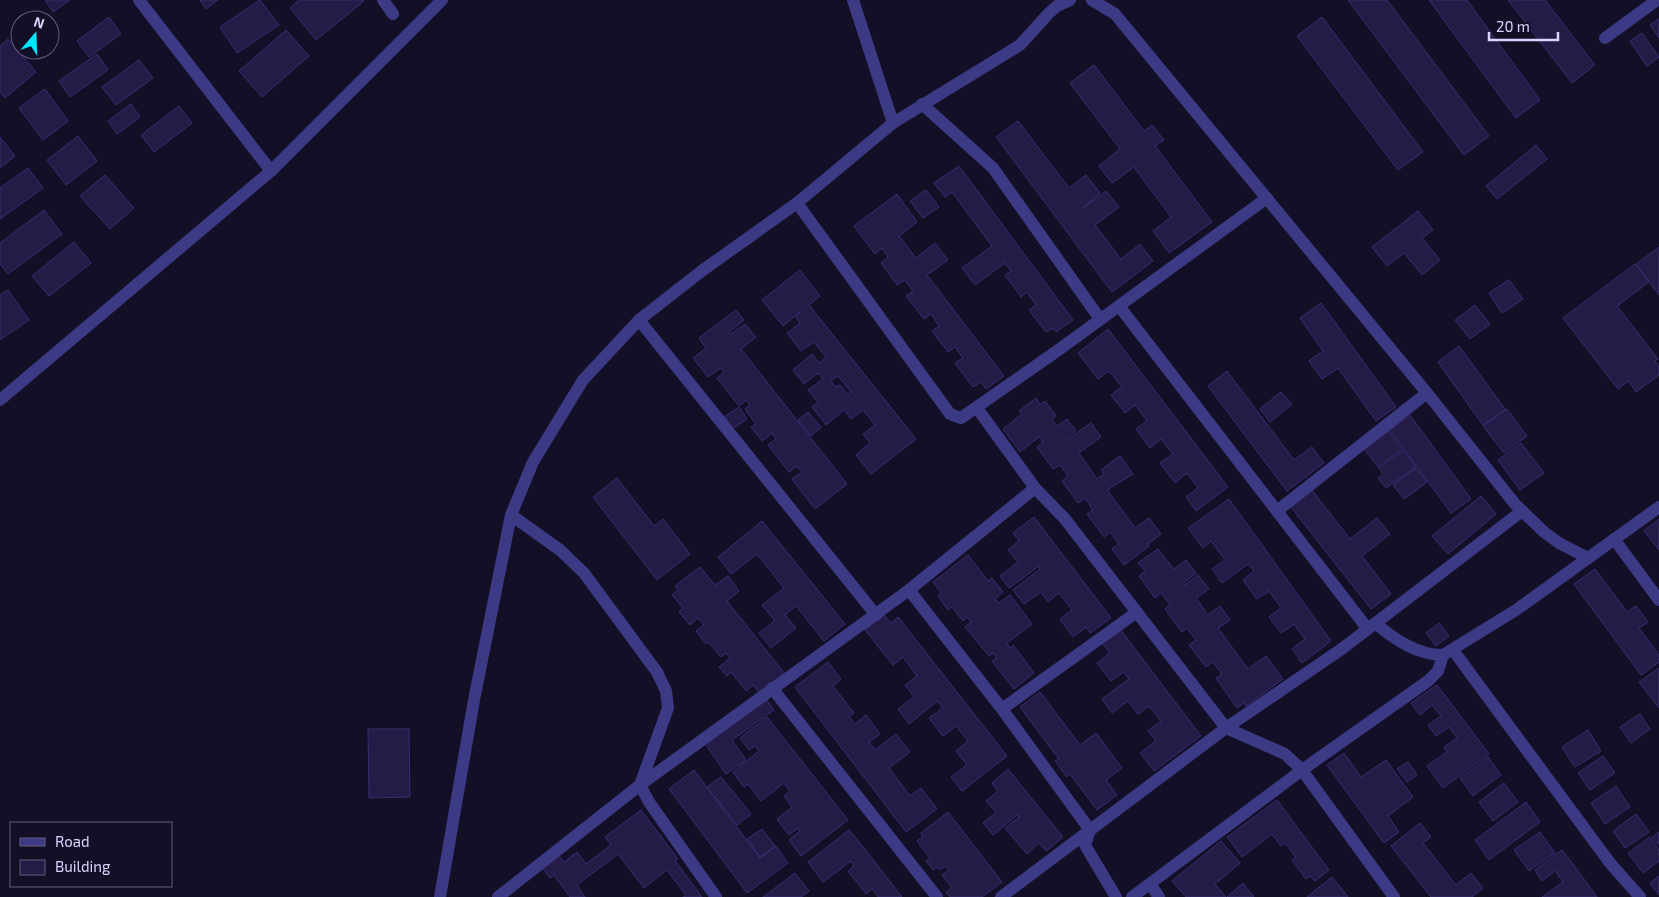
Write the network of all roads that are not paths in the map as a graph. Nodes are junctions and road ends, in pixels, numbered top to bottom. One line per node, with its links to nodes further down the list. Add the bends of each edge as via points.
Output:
1 (139, 0): 12 (street)
2 (383, 0): 8 (street)
3 (442, 0): 12 (street)
4 (853, 0): 11 (street)
5 (1070, 0): 10 (street, via 1048,13 1020,45)
6 (1092, 0): 13 (street, via 1115,14)
7 (1657, 0): 9 (street)
8 (393, 14)
9 (1605, 38)
10 (922, 104): 11 (street); 16 (street, via 993,168)
11 (893, 123): 14 (street)
12 (270, 171): 19 (street)
13 (1267, 198): 15 (street); 18 (street)
14 (797, 203): 17 (street); 20 (street, via 950,414 961,418)
15 (1119, 306): 16 (street); 23 (street)
16 (1100, 319): 20 (street)
17 (639, 320): 25 (street, via 583,380 533,462); 31 (street)
18 (1427, 393): 23 (street); 24 (street)
19 (0, 400)
20 (976, 408): 21 (street)
21 (1035, 488): 28 (street); 30 (street, via 1065,519)
22 (1659, 507): 26 (street)
23 (1277, 511): 32 (street)
24 (1522, 512): 27 (street, via 1558,543); 32 (street)
25 (511, 515): 38 (street, via 560,550 584,573 657,672 666,691 668,708); 41 (street, via 474,700)
26 (1614, 539): 27 (street); 29 (street)
27 (1588, 558): 33 (street, via 1516,610)
28 (909, 590): 31 (street); 35 (street)
29 (1659, 600)
30 (1137, 612): 35 (street); 36 (street)
31 (876, 615): 34 (street)
32 (1371, 625): 33 (street, via 1415,649 1432,655); 36 (street, via 1343,648)
33 (1448, 653): 37 (street, via 1434,676); 50 (street, via 1610,863)
34 (772, 688): 38 (street); 44 (street)
35 (1002, 708): 39 (street)
36 (1226, 728): 37 (street, via 1284,754); 39 (street)
37 (1302, 770): 40 (street); 49 (street)
38 (640, 786): 42 (street); 43 (street)
39 (1090, 830): 45 (street); 46 (street, via 1085,845)
40 (1150, 884): 47 (street); 48 (street)
41 (440, 897)
42 (498, 897)
43 (716, 897)
44 (937, 897)
45 (1001, 897)
46 (1116, 897)
47 (1132, 897)
48 (1159, 897)
49 (1394, 897)
50 (1640, 897)

